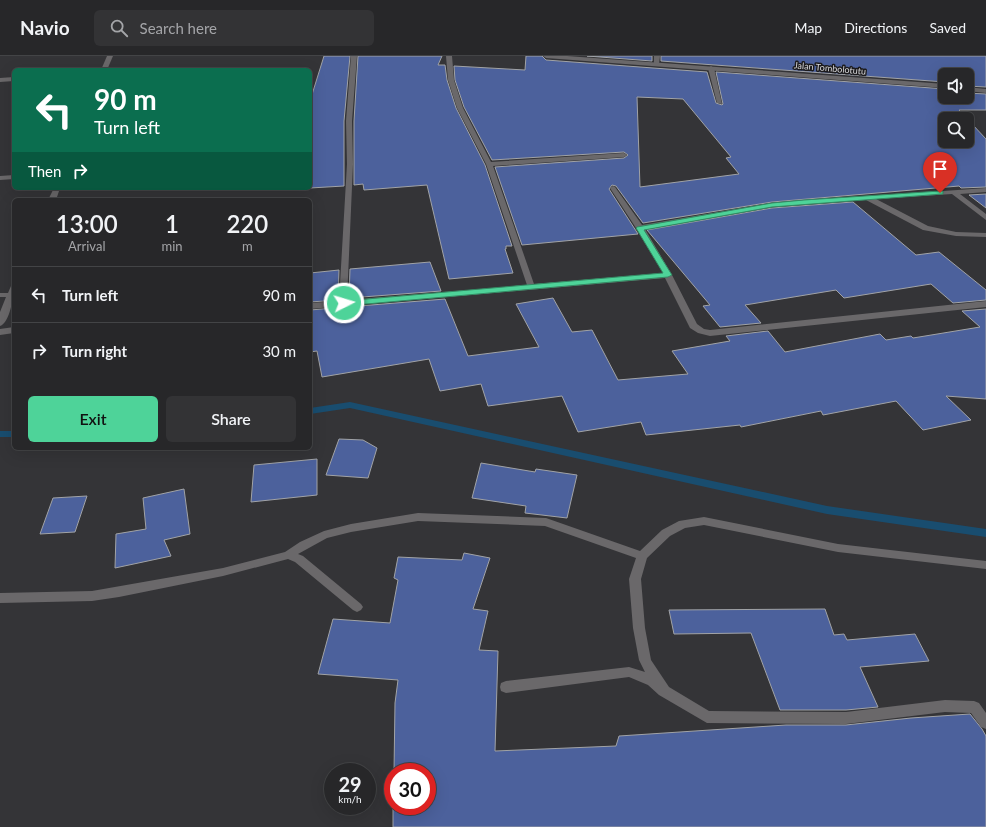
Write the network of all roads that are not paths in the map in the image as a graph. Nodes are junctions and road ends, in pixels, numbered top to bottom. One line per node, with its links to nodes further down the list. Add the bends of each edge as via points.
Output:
1 (110, 56): 7 (street)
2 (354, 56): 30 (street, via 349,121 350,164)
3 (449, 56): 16 (street, via 451,80 460,108)
4 (546, 56): 6 (street, Jalan Tombolotutu)
5 (657, 56): 6 (street)
6 (657, 63): 8 (street, Jalan Tombolotutu)
7 (105, 68)
8 (711, 68): 11 (street, Jalan Tombolotutu); 14 (street)
9 (12, 79): 10 (street)
10 (0, 80)
11 (938, 85)
12 (974, 90): 13 (street)
13 (986, 91)
14 (720, 103)
15 (624, 155): 16 (street)
16 (489, 164): 27 (street)
17 (12, 177): 18 (street)
18 (0, 178)
19 (613, 188): 24 (street)
20 (986, 190): 21 (street)
21 (953, 192): 22 (street); 23 (street)
22 (868, 198): 24 (street, via 772,205); 25 (street, via 926,228 956,234)
23 (986, 218)
24 (640, 228): 26 (street)
25 (986, 235)
26 (668, 275): 27 (street); 31 (street, via 693,326 710,333)
27 (531, 286): 30 (street)
28 (12, 291): 29 (street); 33 (street)
29 (0, 295)
30 (344, 303): 32 (street)
31 (986, 304)
32 (312, 306)
33 (0, 323)
34 (12, 330): 35 (street)
35 (0, 332)
36 (288, 555): 37 (street, via 324,535 418,517 546,522); 39 (street, via 223,572 119,592 74,597); 40 (street, via 299,559)
37 (642, 556): 38 (street, via 666,534 683,524 704,521 838,548); 42 (street, via 635,579 639,628 645,660)
38 (986, 565)
39 (0, 598)
40 (347, 599)
41 (506, 687): 42 (street, via 629,672 653,681)
42 (664, 691): 43 (street, via 708,717 846,718 945,706 974,707)
43 (986, 723)

